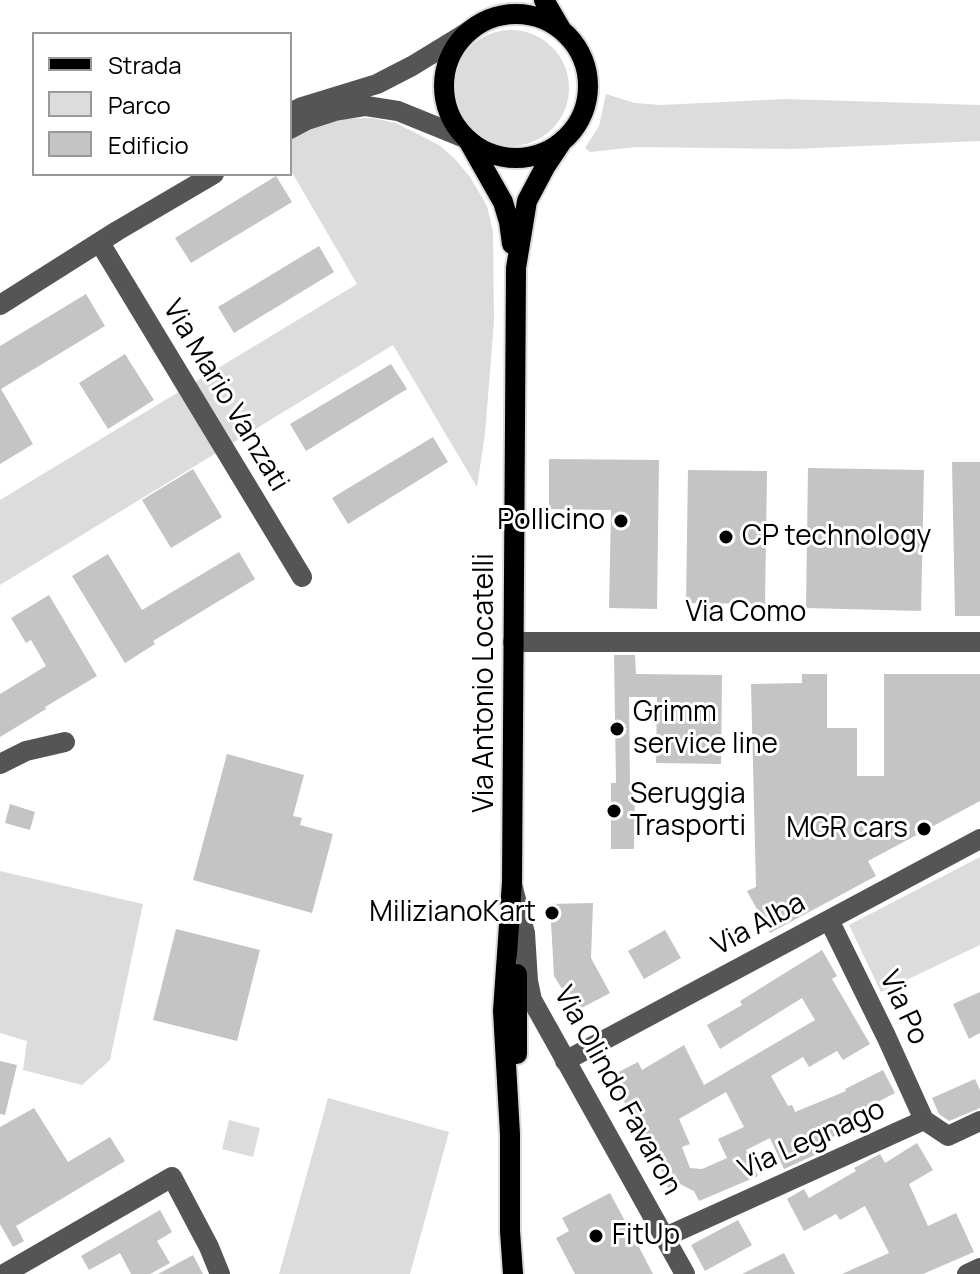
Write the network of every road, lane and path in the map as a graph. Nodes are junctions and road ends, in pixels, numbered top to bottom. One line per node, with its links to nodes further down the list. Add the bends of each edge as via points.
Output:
1 (487, 0): 3 (main road)
2 (544, 0): 4 (main road)
3 (471, 30): 4 (main road, via 515,14 540,18); 5 (street, via 389,78); 7 (main road, via 453,51 444,81 449,112)
4 (564, 32): 8 (main road, via 582,57 588,91 580,118)
5 (292, 112)
6 (292, 128): 7 (street, via 335,111 366,106 398,111)
7 (467, 139): 8 (main road, via 512,158 538,154); 13 (main road, Via Antonio Locatelli, via 503,202)
8 (563, 140): 13 (main road, Via Antonio Locatelli, via 527,201)
9 (187, 176): 11 (street)
10 (211, 176): 12 (street)
11 (164, 190): 12 (street, via 113,226); 14 (street)
12 (100, 243): 14 (street); 16 (street); 17 (street, Via Mario Vanzati)
13 (516, 268): 18 (main road, Via Antonio Locatelli)
14 (38, 270): 15 (street)
15 (0, 293)
16 (0, 305)
17 (302, 577)
18 (513, 642): 19 (street, Via Como); 23 (main road, Via Antonio Locatelli)
19 (980, 642)
20 (65, 742): 21 (street)
21 (0, 764)
22 (980, 839): 24 (street, Via Alba)
23 (512, 882): 25 (street, Via Olindo Favaron, via 525,933 532,1000); 28 (main road, Via Antonio Locatelli, via 503,1011)
24 (829, 920): 25 (street, Via Alba); 26 (street, Via Po)
25 (565, 1061): 29 (street, Via Olindo Favaron)
26 (924, 1120): 27 (street, Via Legnago, via 948,1136); 29 (street, Via Legnago)
27 (980, 1121)
28 (510, 1231): 33 (main road, Via Antonio Locatelli); 34 (main road, Via Antonio Locatelli)
29 (665, 1237): 35 (street, Via Olindo Favaron)
30 (980, 1268): 36 (street)
31 (4, 1274): 32 (street, via 172,1177)
32 (220, 1274)
33 (505, 1274)
34 (513, 1274)
35 (685, 1274)
36 (967, 1274)

